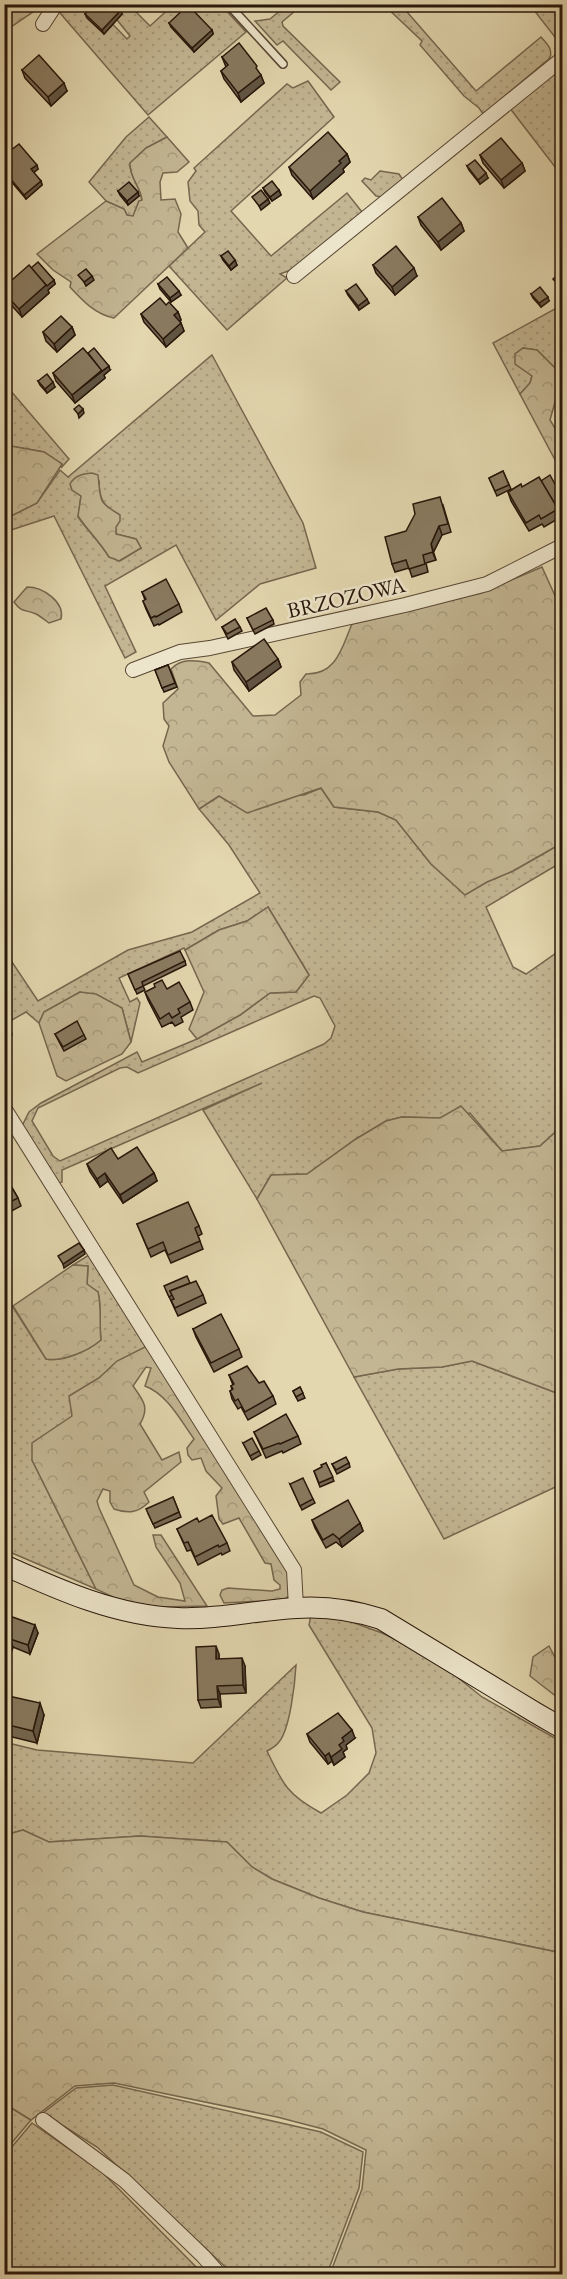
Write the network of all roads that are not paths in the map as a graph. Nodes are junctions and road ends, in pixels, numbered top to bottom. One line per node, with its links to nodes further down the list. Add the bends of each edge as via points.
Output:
1 (56, 4): 3 (street)
2 (228, 4): 5 (lane)
3 (43, 24)
4 (562, 59): 6 (street)
5 (283, 64)
6 (294, 276)
7 (562, 546): 8 (street, BRZOZOWA, via 487,584 180,652)
8 (133, 670)
9 (4, 1108): 11 (street, via 294,1570)
10 (4, 1565): 11 (street, via 90,1601 138,1613 178,1618)
11 (296, 1608): 12 (street, via 357,1611 381,1619)
12 (562, 1728)
13 (43, 2120): 14 (street, via 124,2180)
14 (219, 2274)

